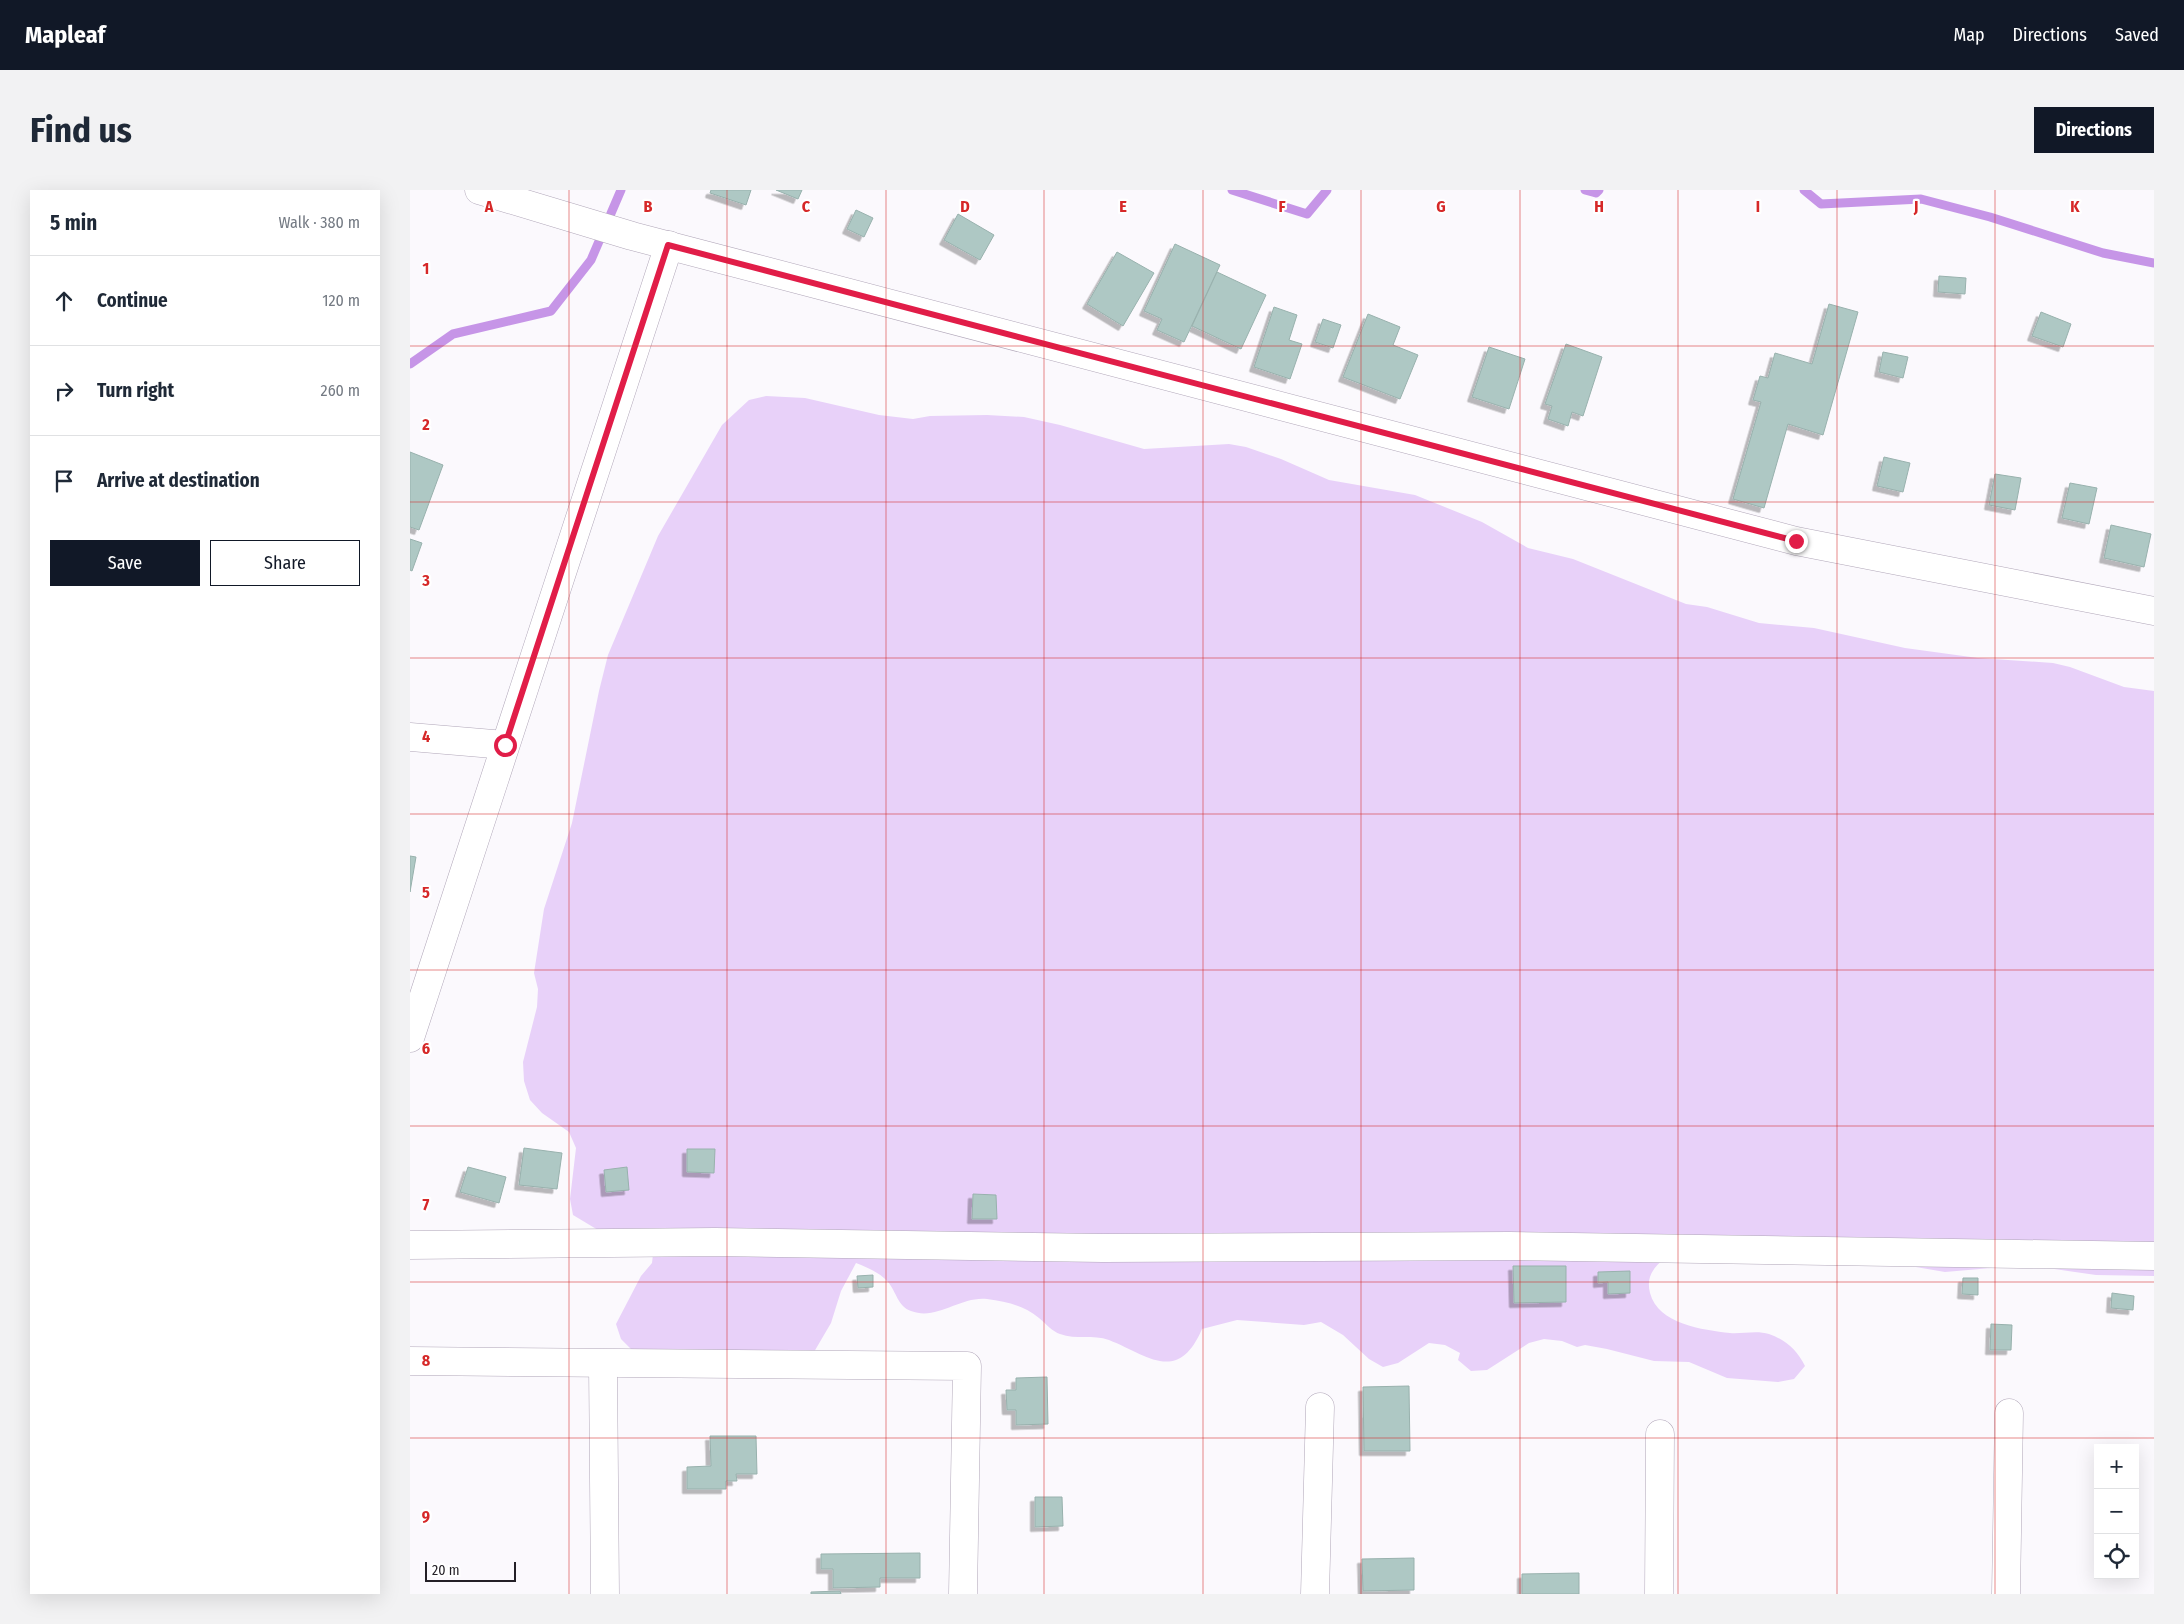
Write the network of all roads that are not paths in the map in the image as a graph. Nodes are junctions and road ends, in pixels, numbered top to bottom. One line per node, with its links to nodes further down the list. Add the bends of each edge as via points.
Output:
1 (479, 190): 2 (street)
2 (668, 245): 3 (street, via 1796,541); 5 (street)
3 (2154, 611)
4 (410, 737): 5 (street)
5 (505, 745): 6 (street)
6 (410, 1038)
7 (410, 1244): 8 (street, via 715,1242 1103,1248 1510,1246)
8 (2154, 1256)
9 (410, 1361): 10 (street)
10 (603, 1364): 14 (street); 15 (street, via 967,1366)
11 (1320, 1407): 16 (street)
12 (2009, 1413): 18 (street)
13 (1660, 1434): 17 (street)
14 (605, 1594)
15 (963, 1594)
16 (1315, 1594)
17 (1658, 1594)
18 (2006, 1594)

